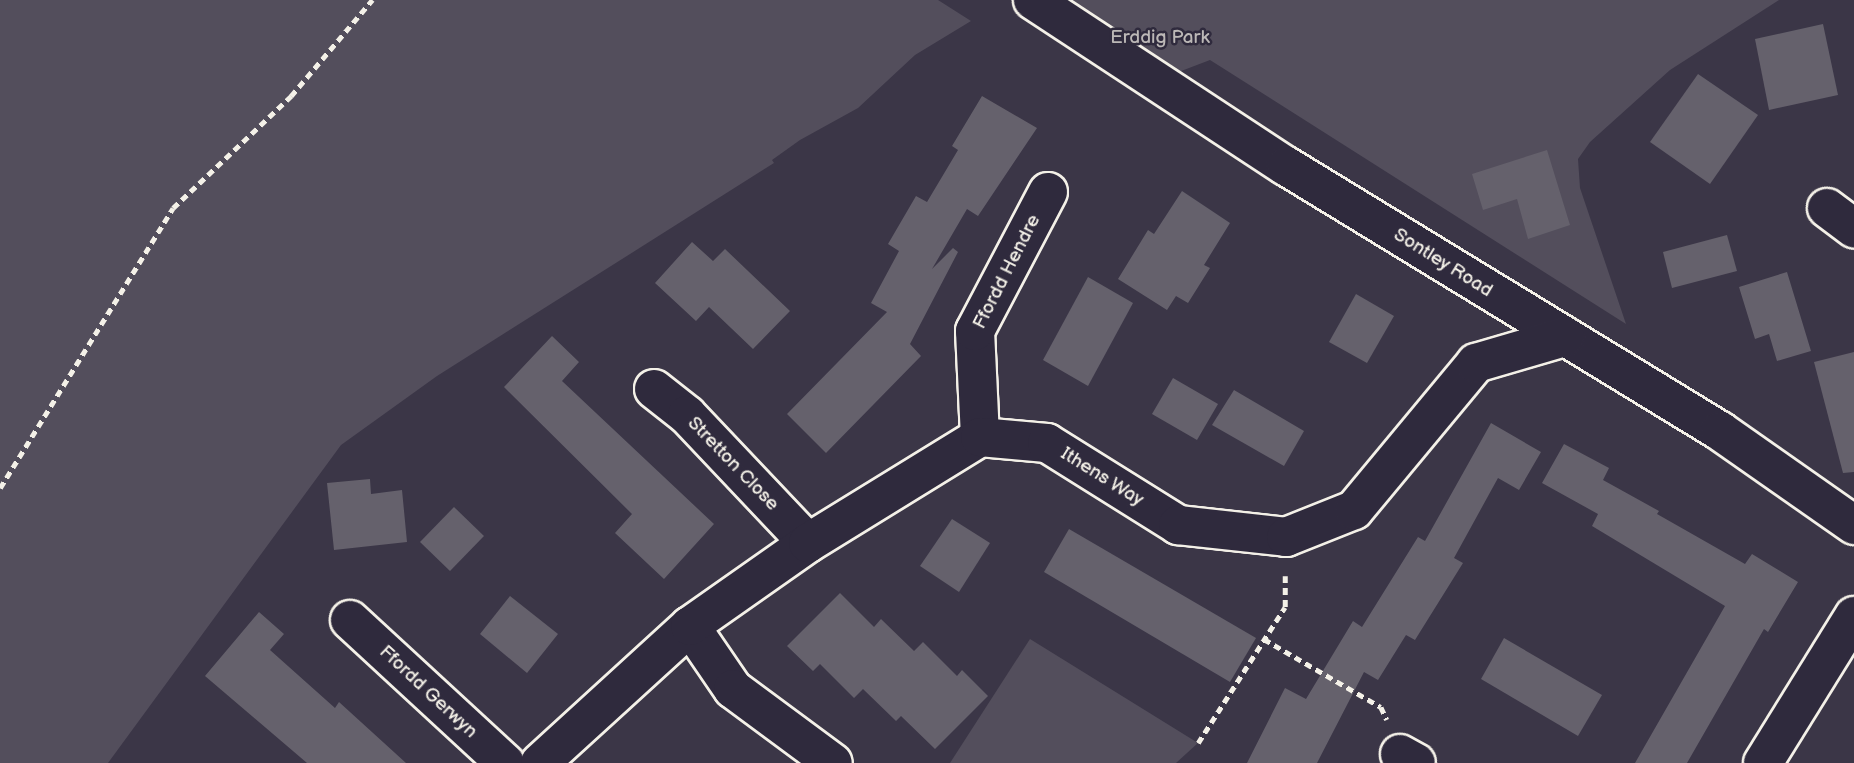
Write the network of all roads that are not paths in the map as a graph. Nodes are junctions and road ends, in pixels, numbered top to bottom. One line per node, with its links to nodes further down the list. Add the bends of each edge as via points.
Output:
1 (1033, 0): 3 (street, Sontley Road, via 1275,159)
2 (1048, 192): 5 (street, Ffordd Hendre, via 975,331)
3 (1564, 337): 5 (street, Ithens Way, via 1476,363 1354,510 1286,537 1178,525 1047,443); 6 (street, Sontley Road, via 1720,431)
4 (654, 389): 7 (street, Stretton Close, via 687,415)
5 (980, 437): 7 (street)
6 (1854, 525)
7 (808, 543): 10 (street)
8 (1854, 616): 14 (street)
9 (350, 620): 11 (street, Ffordd Gerwyn)
10 (690, 626): 12 (street); 13 (street, via 733,689)
11 (505, 763)
12 (540, 763)
13 (833, 763)
14 (1763, 763)

